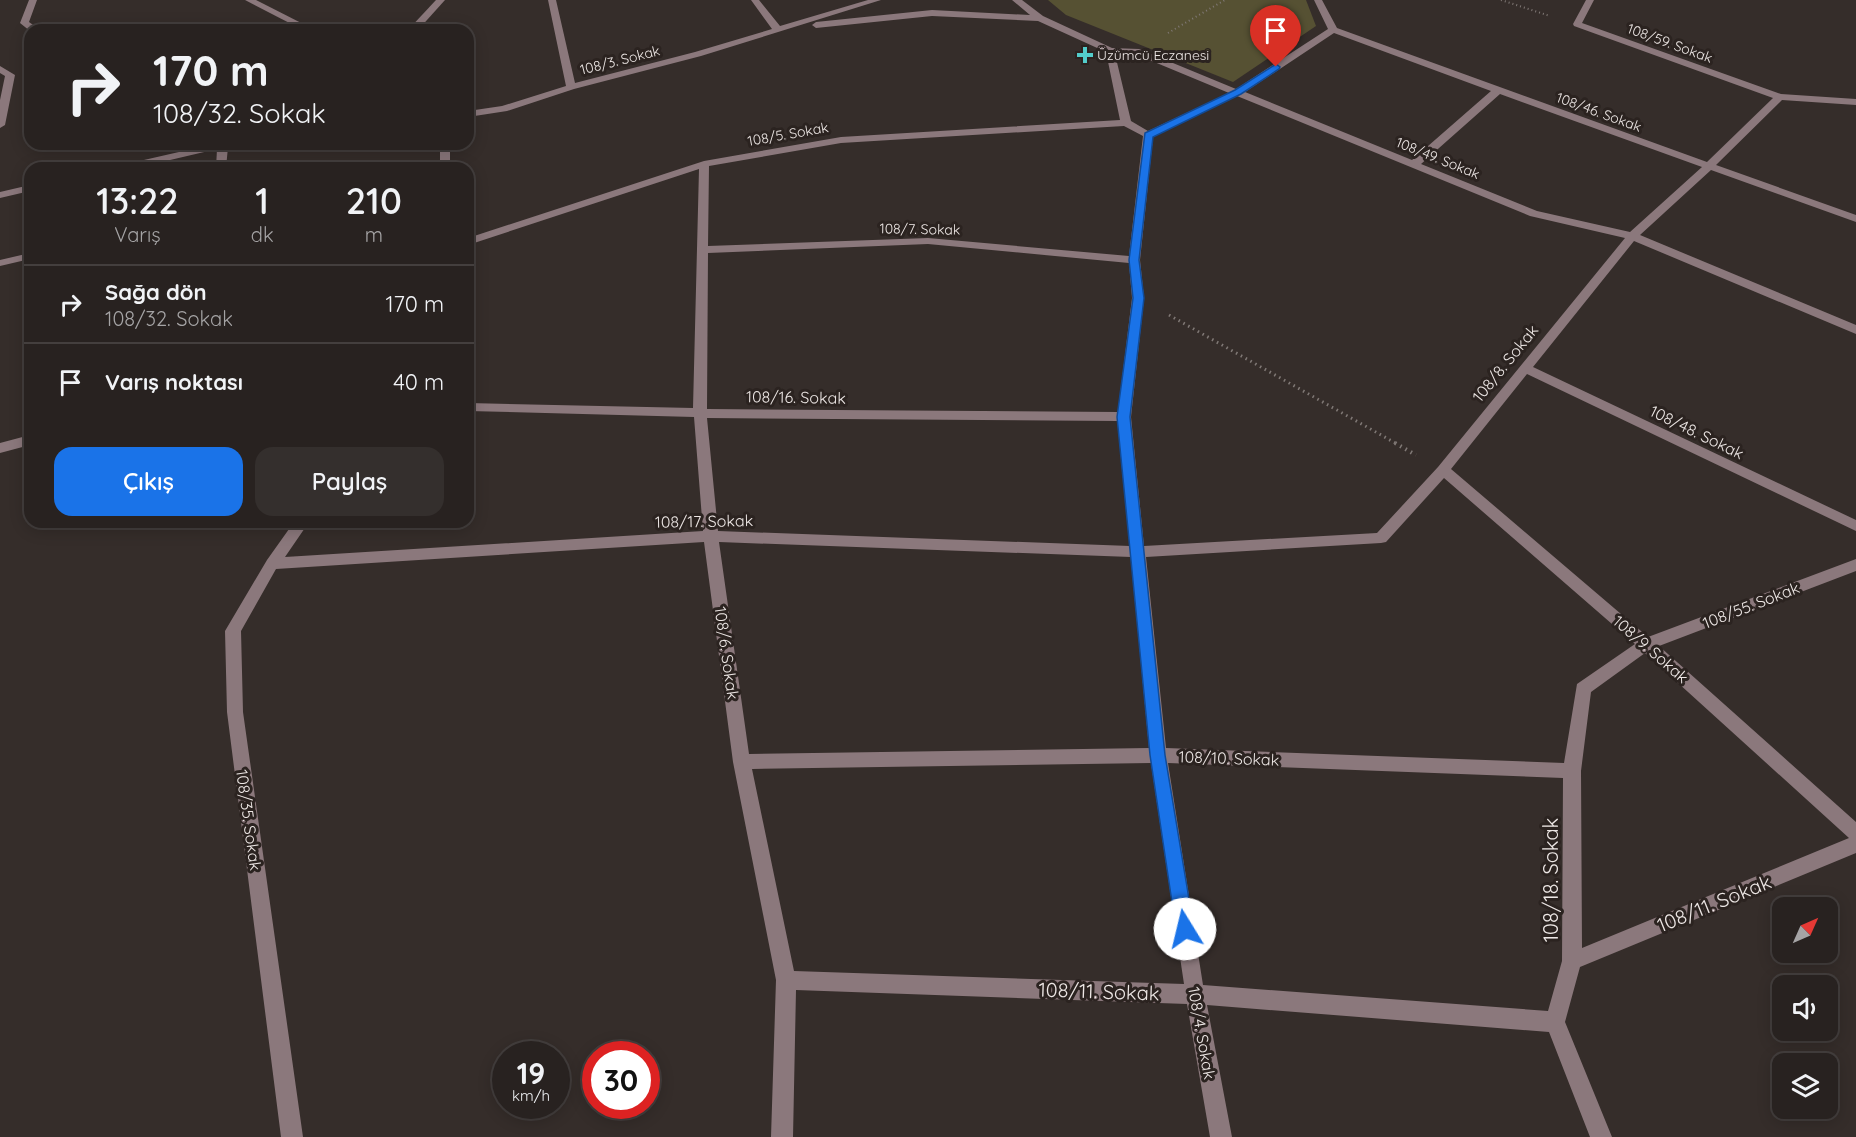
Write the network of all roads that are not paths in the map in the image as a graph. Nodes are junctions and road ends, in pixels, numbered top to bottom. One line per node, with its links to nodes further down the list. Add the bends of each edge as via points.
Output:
1 (33, 0): 11 (street)
2 (249, 0): 12 (street)
3 (441, 0): 13 (street)
4 (552, 0): 18 (street)
5 (755, 0): 14 (street)
6 (877, 0): 14 (street, 108/3. Sokak)
7 (1016, 0): 10 (street, 108/49. Sokak)
8 (1318, 0): 15 (street)
9 (1590, 0): 21 (street, 108/59. Sokak, via 1577,24)
10 (1040, 18): 14 (street, 108/3. Sokak, via 932,13); 16 (street, 108/49. Sokak)
11 (26, 24)
12 (297, 24)
13 (419, 24)
14 (777, 29): 18 (street, 108/3. Sokak)
15 (1333, 30): 19 (street, 108/46. Sokak); 20 (street)
16 (1110, 51): 20 (street, 108/49. Sokak, via 1136,51); 24 (street)
17 (0, 69): 25 (street, via 10,75)
18 (572, 87): 23 (street, 108/3. Sokak, via 503,109)
19 (1499, 89): 30 (street); 31 (street, 108/46. Sokak)
20 (1238, 92): 26 (street); 30 (street, 108/49. Sokak)
21 (1780, 97): 22 (street); 31 (street, 108/8. Sokak)
22 (1856, 102)
23 (474, 113)
24 (1126, 123): 26 (street); 29 (street, 108/5. Sokak, via 840,140)
25 (0, 125)
26 (1148, 135): 39 (street, 108/4. Sokak)
27 (201, 150): 28 (street)
28 (148, 162)
29 (704, 164): 36 (street, 108/5. Sokak); 37 (street, 108/6. Sokak)
30 (1414, 164): 35 (street, 108/49. Sokak, via 1533,214)
31 (1709, 166): 34 (street, 108/46. Sokak); 35 (street, 108/8. Sokak)
32 (24, 189): 33 (street)
33 (0, 195)
34 (1856, 219)
35 (1632, 236): 41 (street, 108/49. Sokak); 42 (street, 108/8. Sokak)
36 (474, 240)
37 (704, 250): 39 (street, 108/7. Sokak, via 928,241); 44 (street, 108/6. Sokak)
38 (24, 257): 40 (street)
39 (1134, 260): 45 (street, 108/4. Sokak, via 1138,298)
40 (0, 263)
41 (1856, 330)
42 (1525, 368): 48 (street, 108/8. Sokak); 49 (street, 108/48. Sokak)
43 (474, 407): 44 (street, 108/16. Sokak)
44 (700, 413): 45 (street, 108/16. Sokak); 51 (street, 108/6. Sokak)
45 (1124, 417): 52 (street, 108/4. Sokak)
46 (24, 442): 47 (street)
47 (0, 448)
48 (1443, 470): 52 (street, 108/8. Sokak, via 1381,538); 55 (street, 108/9. Sokak)
49 (1856, 526)
50 (298, 528): 53 (street, 108/35. Sokak)
51 (711, 536): 52 (street, 108/17. Sokak); 53 (street, 108/17. Sokak); 57 (street, 108/6. Sokak)
52 (1137, 552): 56 (street, 108/4. Sokak)
53 (272, 564): 65 (street, 108/35. Sokak, via 233,631 235,712)
54 (1856, 565): 55 (street, 108/55. Sokak)
55 (1646, 644): 58 (street, 108/18. Sokak, via 1583,689); 59 (street, 108/9. Sokak)
56 (1158, 755): 57 (street, 108/10. Sokak); 58 (street, 108/10. Sokak); 63 (street, 108/4. Sokak)
57 (742, 762): 62 (street, 108/6. Sokak)
58 (1572, 771): 61 (street, 108/18. Sokak)
59 (1856, 833)
60 (1856, 844): 61 (street, 108/11. Sokak)
61 (1572, 962): 64 (street, 108/18. Sokak)
62 (786, 980): 63 (street, 108/11. Sokak); 66 (street, 108/6. Sokak)
63 (1195, 994): 64 (street, 108/11. Sokak); 67 (street, 108/4. Sokak)
64 (1555, 1022): 68 (street)
65 (292, 1137)
66 (782, 1137)
67 (1221, 1137)
68 (1601, 1137)

